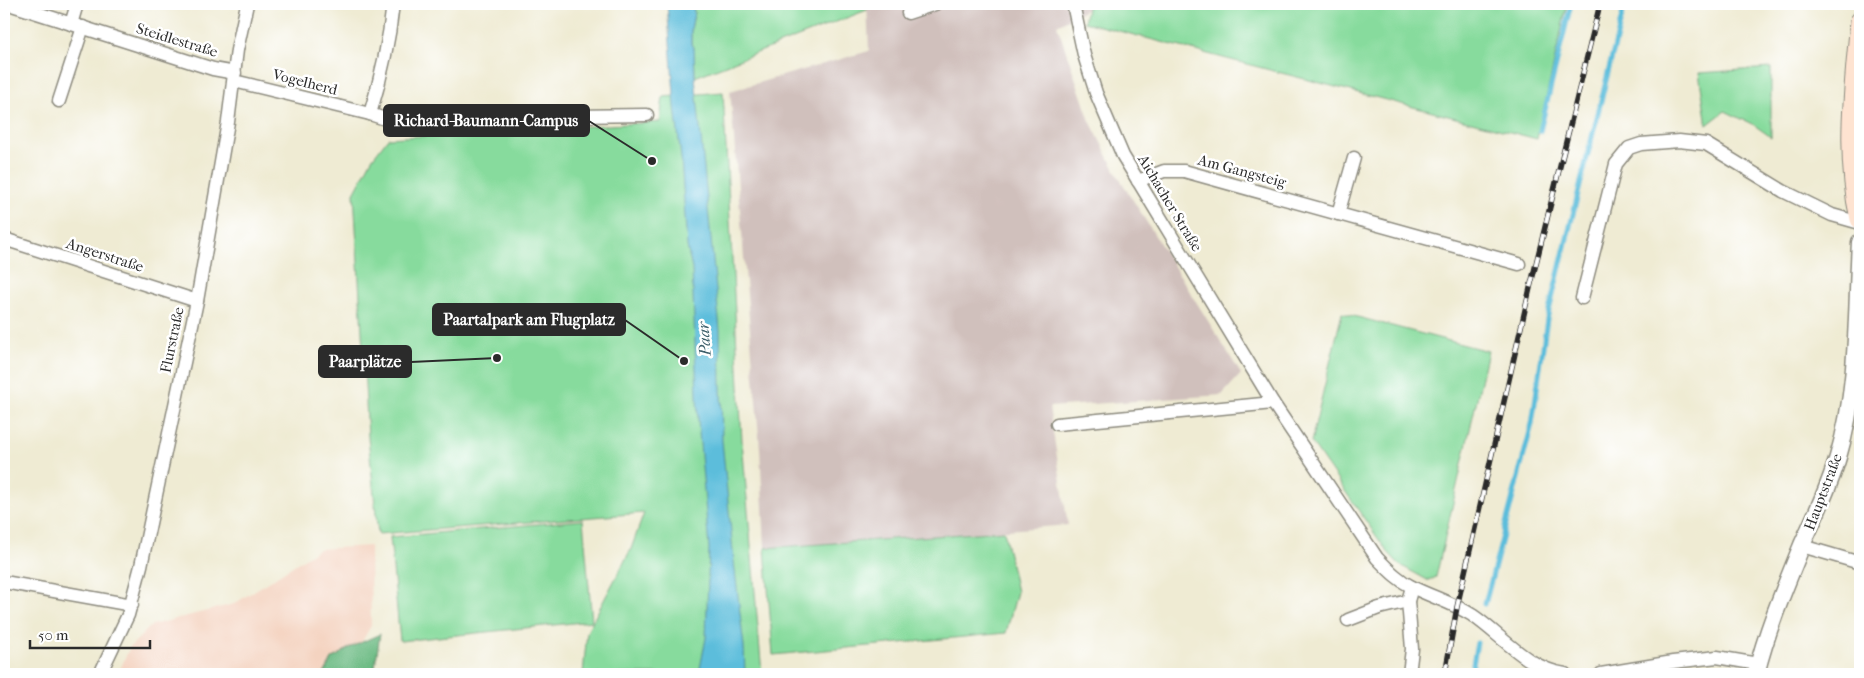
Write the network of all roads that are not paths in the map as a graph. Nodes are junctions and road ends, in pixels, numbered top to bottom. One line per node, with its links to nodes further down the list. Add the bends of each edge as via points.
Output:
1 (9, 4): 9 (street, Steidlestraße)
2 (77, 4): 9 (street)
3 (247, 4): 10 (street, Flurstraße)
4 (393, 4): 12 (street, via 384,63)
5 (935, 4): 7 (street)
6 (1073, 4): 15 (street, Aichacher Straße, via 1097,98)
7 (908, 13)
8 (1860, 21): 17 (main road, via 1852,158 1853,187)
9 (77, 26): 10 (street, Steidlestraße); 11 (street)
10 (234, 77): 12 (street, Vogelherd); 23 (street, Flurstraße)
11 (59, 102)
12 (370, 114): 13 (street, Vogelherd, via 391,121 422,125)
13 (648, 115)
14 (1354, 158): 16 (street)
15 (1138, 181): 16 (street, Am Gangsteig, via 1164,171 1184,172); 24 (street, Aichacher Straße)
16 (1338, 214): 21 (street, Am Gangsteig)
17 (1860, 219)
18 (1860, 223): 22 (street, via 1832,215 1783,191 1706,144 1679,141 1641,144 1629,148 1616,164)
19 (4, 239): 23 (street, Angerstraße)
20 (1860, 242): 26 (street, Hauptstraße, via 1854,370 1846,429 1828,487)
21 (1519, 264)
22 (1582, 298)
23 (197, 301): 31 (street, Flurstraße)
24 (1273, 404): 25 (street); 29 (street, Aichacher Straße, via 1377,558 1396,577)
25 (1057, 424)
26 (1802, 546): 27 (street); 33 (street, Hauptstraße)
27 (1860, 563)
28 (4, 582): 31 (street)
29 (1412, 587): 30 (street); 36 (street, Aichacher Straße, via 1472,616 1533,663)
30 (1408, 601): 32 (street); 35 (street, via 1412,649)
31 (132, 605): 34 (street, Flurstraße)
32 (1348, 620)
33 (1757, 669): 37 (street, via 1717,657)
34 (100, 674)
35 (1409, 674)
36 (1565, 674)
37 (1601, 674)

